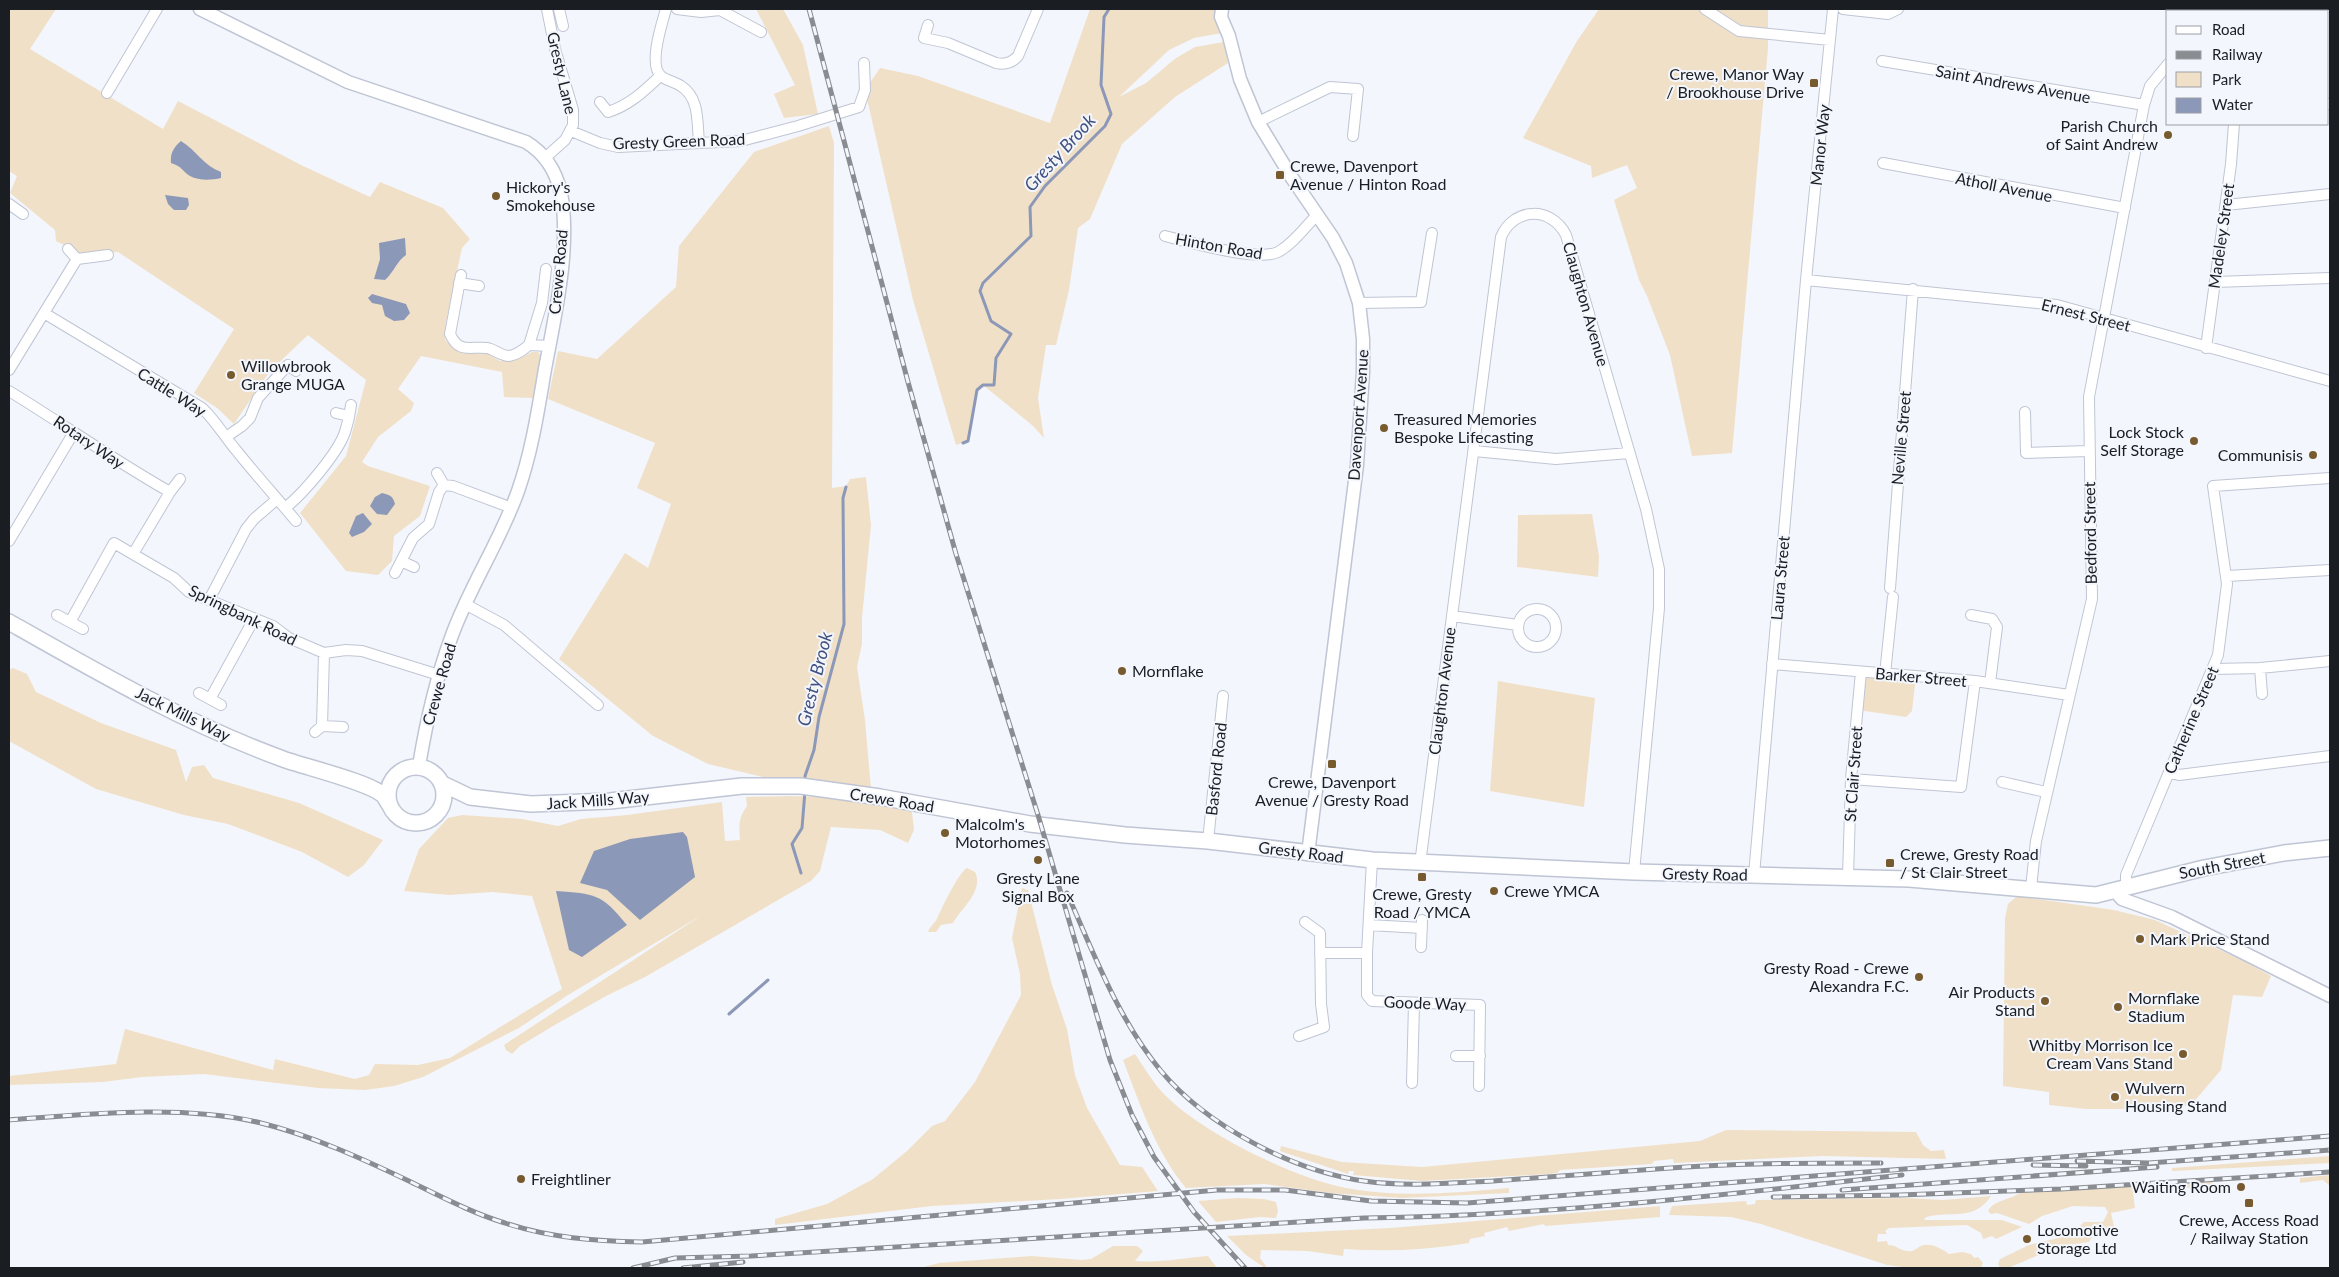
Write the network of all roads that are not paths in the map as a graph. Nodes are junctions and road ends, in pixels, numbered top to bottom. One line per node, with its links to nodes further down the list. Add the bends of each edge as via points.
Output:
1 (157, 9): 23 (street)
2 (200, 9): 31 (street, Crewe Road, via 348,82 516,138)
3 (547, 9): 28 (street, Gresty Lane, via 573,110)
4 (559, 9): 14 (street)
5 (666, 9): 22 (street, via 656,52)
6 (677, 9): 15 (street, via 720,10)
7 (1038, 9): 16 (street, via 1018,56 1008,63 996,63 948,43)
8 (1222, 9): 26 (street, Davenport Avenue, via 1221,17 1230,36 1240,79)
9 (1705, 9): 17 (street, via 1738,31)
10 (1833, 9): 17 (street, Manor Way)
11 (1843, 9): 12 (street, via 1888,14)
12 (1898, 9)
13 (928, 25): 16 (street)
14 (563, 26)
15 (761, 32)
16 (924, 38): 18 (street)
17 (1830, 40): 46 (street, Manor Way)
18 (920, 48)
19 (1882, 61): 25 (street, Saint Andrews Avenue)
20 (864, 63): 30 (street, Gresty Green Road, via 865,90 859,107 741,141)
21 (2166, 66): 25 (street, Bedford Street, via 2150,86)
22 (660, 76): 24 (street, via 637,98 620,108 608,112); 30 (street, via 684,88 694,100)
23 (107, 93)
24 (600, 102)
25 (2144, 105): 36 (street, Bedford Street)
26 (1258, 122): 29 (street, via 1330,86 1358,89); 38 (street, Davenport Avenue)
27 (2234, 125): 34 (street, Madeley Street)
28 (572, 131): 30 (street, Gresty Green Road, via 600,143 618,146); 31 (street, Gresty Lane)
29 (1353, 136)
30 (699, 143)
31 (546, 157): 54 (street, Crewe Road, via 561,193 563,226 561,268)
32 (1883, 163): 36 (street, Atholl Avenue)
33 (2330, 194): 34 (street)
34 (2226, 205): 47 (street, Madeley Street)
35 (10, 208): 37 (street)
36 (2125, 208): 52 (street, Bedford Street)
37 (23, 214)
38 (1317, 215): 40 (street, Hinton Road, via 1284,248 1266,256); 50 (street, Davenport Avenue, via 1334,238 1346,263)
39 (1432, 234): 50 (street, via 1421,302)
40 (1166, 236)
41 (68, 249): 43 (street)
42 (108, 255): 43 (street)
43 (77, 259): 51 (street)
44 (546, 268): 53 (street, via 542,303)
45 (2330, 278): 47 (street)
46 (1806, 280): 49 (street, Ernest Street); 97 (street, Laura Street)
47 (2215, 282): 55 (street, Madeley Street)
48 (478, 286): 53 (street, via 460,279 450,334 458,346 471,350 486,348 506,356)
49 (1913, 289): 52 (street, Ernest Street, via 2057,305); 101 (street, Neville Street)
50 (1359, 303): 129 (street, Davenport Avenue, via 1363,372 1356,465)
51 (44, 313): 56 (street); 65 (street, Cattle Way, via 198,405 216,421)
52 (2103, 318): 55 (street, Ernest Street); 67 (street, Bedford Street, via 2089,397)
53 (529, 345): 54 (street)
54 (550, 346): 76 (street, Crewe Road, via 534,438)
55 (2206, 348): 58 (street, Ernest Street)
56 (9, 370)
57 (296, 371): 65 (street, via 288,365 258,398 250,418)
58 (2330, 381)
59 (9, 392): 64 (street, Rotary Way)
60 (352, 405): 63 (street)
61 (2024, 412): 67 (street, via 2026,453)
62 (336, 413): 63 (street)
63 (349, 416): 75 (street, via 345,433 333,452 299,497)
64 (74, 432): 73 (street, Rotary Way); 78 (street)
65 (226, 437): 74 (street, Cattle Way)
66 (1474, 451): 68 (street, via 1556,459); 68 (street, Claughton Avenue, via 1501,237 1517,218 1536,213 1555,220 1566,235); 89 (street, Claughton Avenue)
67 (2088, 451): 107 (street, Bedford Street, via 2092,599)
68 (1629, 453): 132 (street, Claughton Avenue, via 1659,569 1659,608)
69 (437, 473): 72 (street)
70 (2330, 478): 84 (street, Catherine Street, via 2213,486)
71 (180, 480): 73 (street)
72 (444, 485): 76 (street); 80 (street, via 429,524 413,538)
73 (170, 492): 79 (street)
74 (276, 500): 75 (street, Cattle Way); 85 (street, via 246,529)
75 (285, 508): 77 (street, Cattle Way)
76 (512, 508): 86 (street, Crewe Road)
77 (296, 521)
78 (9, 541)
79 (133, 554): 85 (street, Springbank Road, via 174,578 189,592); 92 (street, Springbank Road, via 114,543)
80 (402, 561): 81 (street); 83 (street)
81 (414, 567)
82 (2330, 570): 84 (street)
83 (395, 573)
84 (2226, 576): 98 (street, Catherine Street)
85 (209, 600): 90 (street, Springbank Road)
86 (465, 604): 102 (street, Crewe Road); 111 (street, via 504,625)
87 (57, 615): 92 (street)
88 (1971, 615): 104 (street, via 1992,618 1997,627)
89 (1452, 616): 93 (street); 131 (street, Claughton Avenue)
90 (254, 619): 95 (street, Springbank Road); 109 (street)
91 (9, 622): 120 (main road, Jack Mills Way, via 128,688 213,730 285,760)
92 (70, 622): 94 (street)
93 (1518, 625)
94 (83, 629)
95 (324, 654): 102 (street, via 362,651); 112 (street, via 319,729)
96 (2330, 661): 99 (street)
97 (1772, 664): 100 (street, Barker Street); 133 (street, Laura Street)
98 (2214, 668): 99 (street); 115 (street, Catherine Street)
99 (2260, 668): 106 (street)
100 (1861, 672): 101 (street, Barker Street); 116 (street, St Clair Street)
101 (1885, 674): 103 (street, Barker Street)
102 (439, 675): 114 (street, Crewe Road)
103 (1975, 682): 104 (street, Barker Street); 116 (street, via 1961,787)
104 (1990, 683): 107 (street, Barker Street)
105 (199, 693): 109 (street)
106 (2262, 694)
107 (2069, 695): 122 (street, Bedford Street)
108 (1224, 696): 127 (street, Basford Road)
109 (210, 699): 110 (street)
110 (220, 705)
111 (598, 705)
112 (343, 727)
113 (2330, 756): 115 (street, via 2179,775)
114 (419, 766): 118 (main road, via 402,770); 119 (main road, via 438,775)
115 (2169, 772): 136 (street, Catherine Street)
116 (1851, 780): 134 (street, St Clair Street)
117 (2002, 782): 122 (street)
118 (390, 783): 120 (main road, Jack Mills Way); 124 (main road)
119 (443, 784): 123 (main road, Jack Mills Way); 125 (main road)
120 (366, 786): 124 (main road, Jack Mills Way, via 382,794)
121 (726, 787): 123 (main road, Jack Mills Way, via 582,803 531,804); 126 (main road, Crewe Road, via 805,787)
122 (2046, 792): 135 (street, Bedford Street)
123 (470, 797): 125 (main road, Jack Mills Way)
124 (389, 804): 125 (main road, via 400,819 409,823 429,820)
125 (443, 806)
126 (1056, 827): 127 (main road, Gresty Road)
127 (1208, 841): 129 (main road, Gresty Road)
128 (2330, 848): 136 (main road, South Street, via 2195,870)
129 (1308, 854): 130 (main road, Gresty Road)
130 (1372, 860): 131 (main road, Gresty Road); 138 (street, Goode Way)
131 (1420, 864): 132 (main road, Gresty Road)
132 (1634, 872): 133 (main road, Gresty Road)
133 (1754, 875): 134 (main road, Gresty Road)
134 (1848, 876): 135 (main road, Gresty Road)
135 (2031, 888): 136 (main road, Gresty Road, via 2096,894)
136 (2120, 889): 142 (street, via 2122,899 2172,917)
137 (1305, 922): 140 (street, via 1320,933)
138 (1369, 925): 139 (street, via 1422,924); 141 (street, Goode Way)
139 (1421, 947)
140 (1320, 953): 141 (street); 144 (street, via 1324,1027)
141 (1367, 953): 143 (street, Goode Way, via 1367,995 1372,1001)
142 (2330, 996)
143 (1414, 1004): 146 (street, Goode Way, via 1480,1005); 147 (street)
144 (1299, 1036)
145 (1456, 1056): 146 (street)
146 (1480, 1056): 148 (street, Goode Way)
147 (1412, 1083)
148 (1479, 1086)

